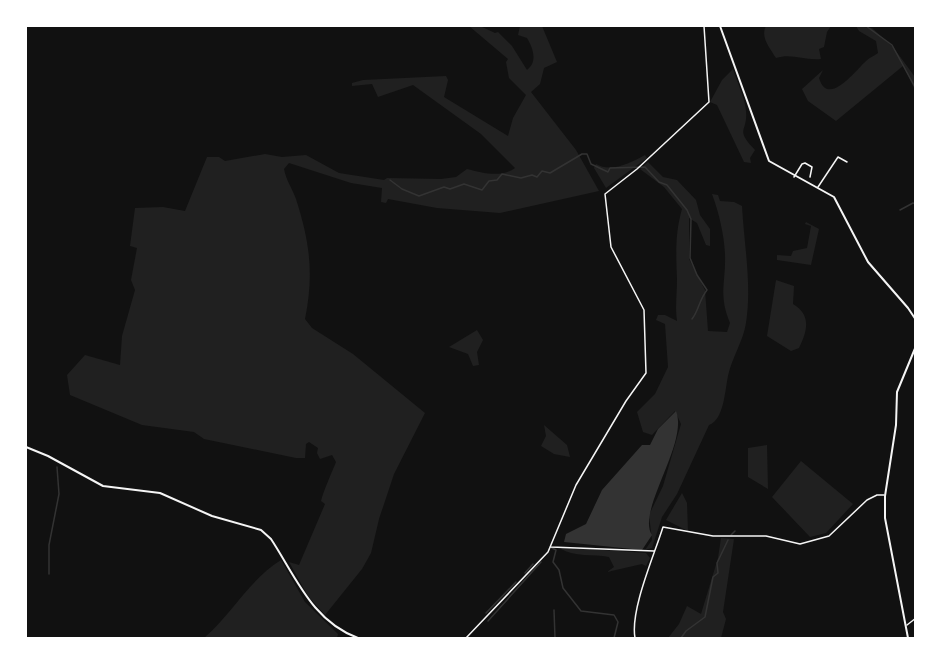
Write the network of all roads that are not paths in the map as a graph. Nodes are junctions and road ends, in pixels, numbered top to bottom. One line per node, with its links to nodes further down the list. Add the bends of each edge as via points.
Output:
1 (704, 26): 11 (street, via 709,102 605,194 611,248 645,310 646,373 576,485)
2 (720, 26): 4 (street, via 766,157)
3 (847, 162): 6 (street, via 838,157)
4 (794, 177): 5 (street, via 802,164 812,167); 6 (street)
5 (810, 177)
6 (818, 188): 7 (street, via 834,197 867,262)
7 (915, 320)
8 (915, 346): 10 (street, via 897,392)
9 (26, 447): 19 (street, via 103,486 148,490 212,516 261,530 271,539 319,614 336,630)
10 (885, 496): 14 (street, via 873,496 829,536 800,544 766,536 693,534 669,526 663,527); 18 (street, via 885,519)
11 (554, 538): 12 (street); 13 (street)
12 (559, 546): 13 (street); 15 (street)
13 (550, 547): 20 (street)
14 (654, 551): 15 (street); 16 (street)
15 (647, 552): 16 (street)
16 (651, 558): 21 (street)
17 (915, 618): 18 (street)
18 (906, 625): 22 (street)
19 (358, 639)
20 (466, 639)
21 (634, 639)
22 (908, 639)

